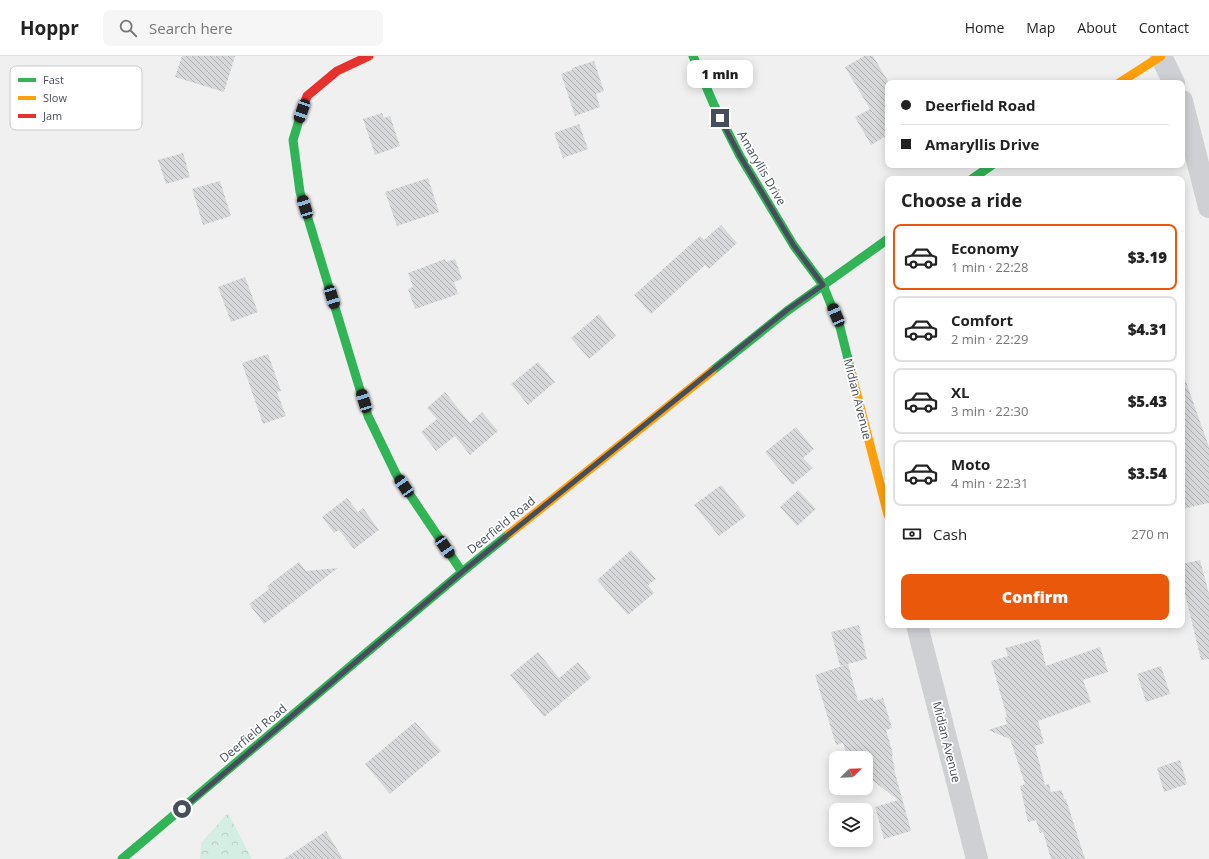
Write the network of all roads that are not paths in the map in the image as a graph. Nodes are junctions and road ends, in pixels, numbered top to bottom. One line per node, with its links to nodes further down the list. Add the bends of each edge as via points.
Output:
1 (369, 56): 13 (street, via 337,71 307,96 293,140 300,192 368,416 396,474)
2 (693, 56): 11 (street, Amaryllis Drive, via 740,156 794,246)
3 (1161, 56): 4 (street); 5 (street)
4 (1124, 80)
5 (1173, 80)
6 (1185, 113): 9 (street)
7 (988, 168): 8 (street)
8 (976, 176)
9 (1209, 207)
10 (885, 241): 11 (street, Deerfield Road)
11 (823, 285): 12 (street, Midian Avenue, via 840,327); 13 (street, Deerfield Road, via 787,310)
12 (885, 502)
13 (462, 572): 15 (street, Deerfield Road)
14 (917, 628): 16 (street, Midian Avenue)
15 (122, 859)
16 (977, 859)

